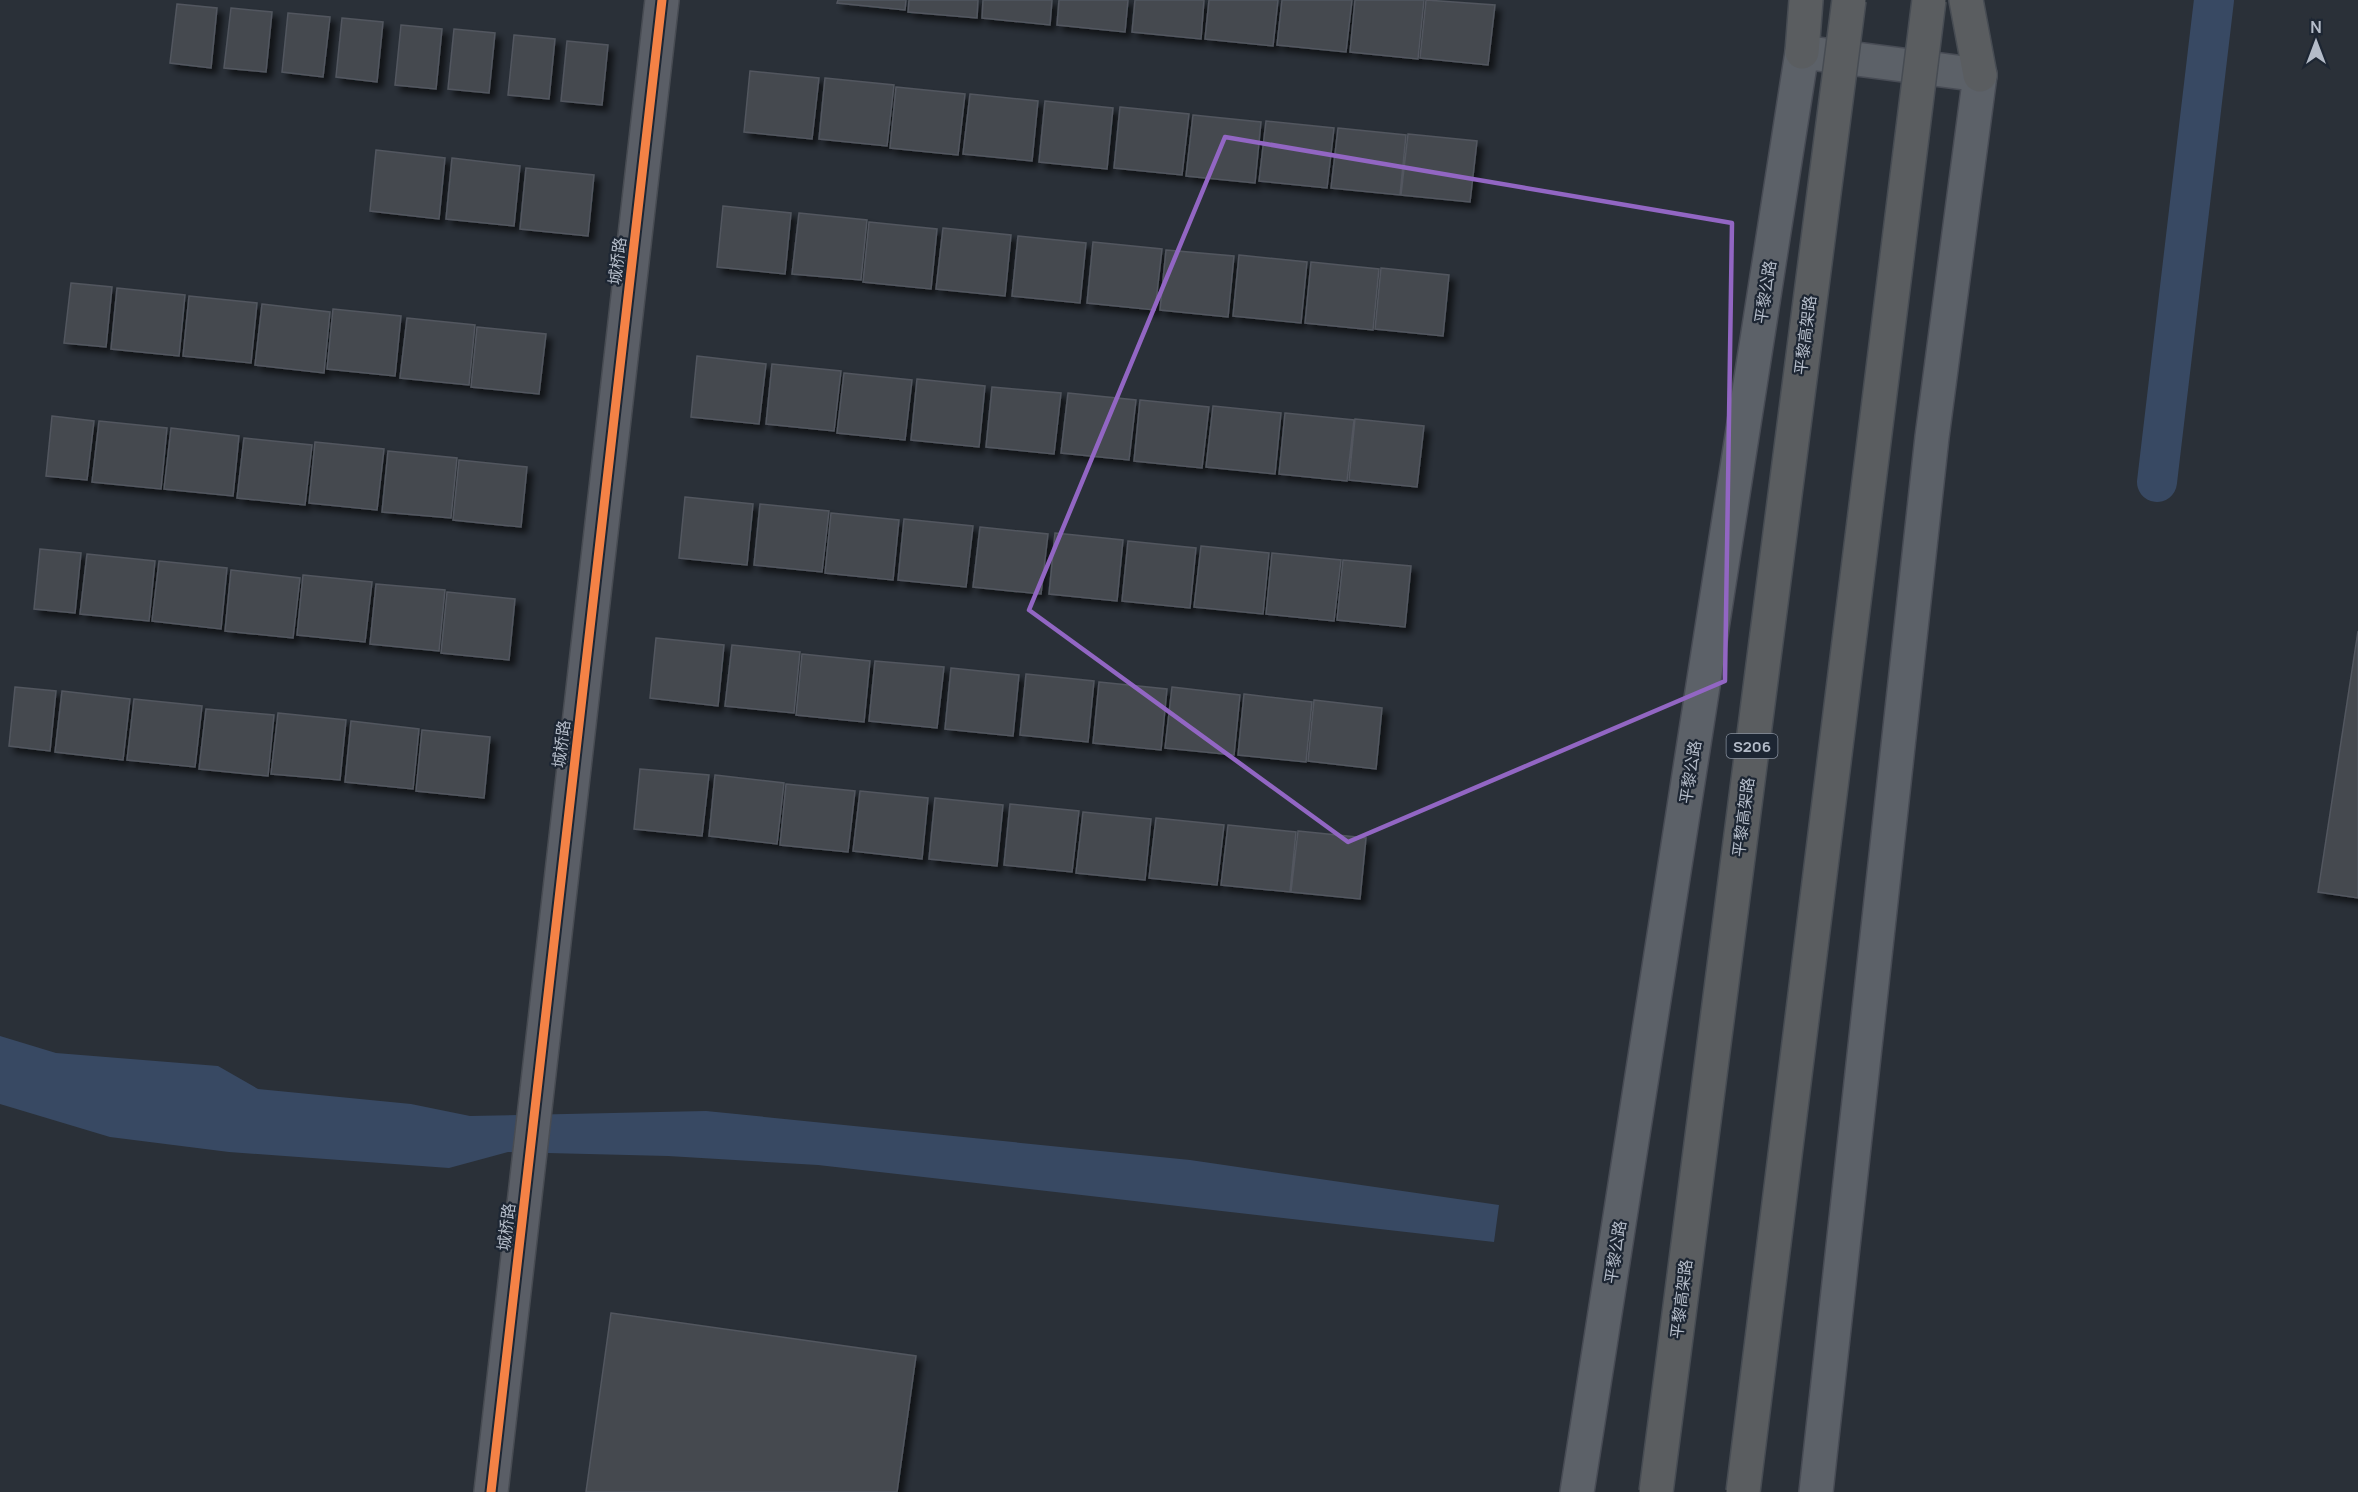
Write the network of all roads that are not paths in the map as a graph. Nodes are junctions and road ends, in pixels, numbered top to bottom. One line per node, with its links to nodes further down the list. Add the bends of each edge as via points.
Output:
1 (662, 0): 8 (street, 城桥路)
2 (1806, 0): 6 (highway, 平黎公路)
3 (1849, 0): 10 (highway, 平黎高架路 / S206, bridge)
4 (1929, 0): 11 (highway, bridge)
5 (1966, 0): 7 (highway)
6 (1802, 52): 7 (main road); 9 (main road, 平黎公路)
7 (1980, 75): 12 (main road, via 1932,437)
8 (491, 1492)
9 (1577, 1492)
10 (1656, 1492)
11 (1743, 1492)
12 (1816, 1492)

